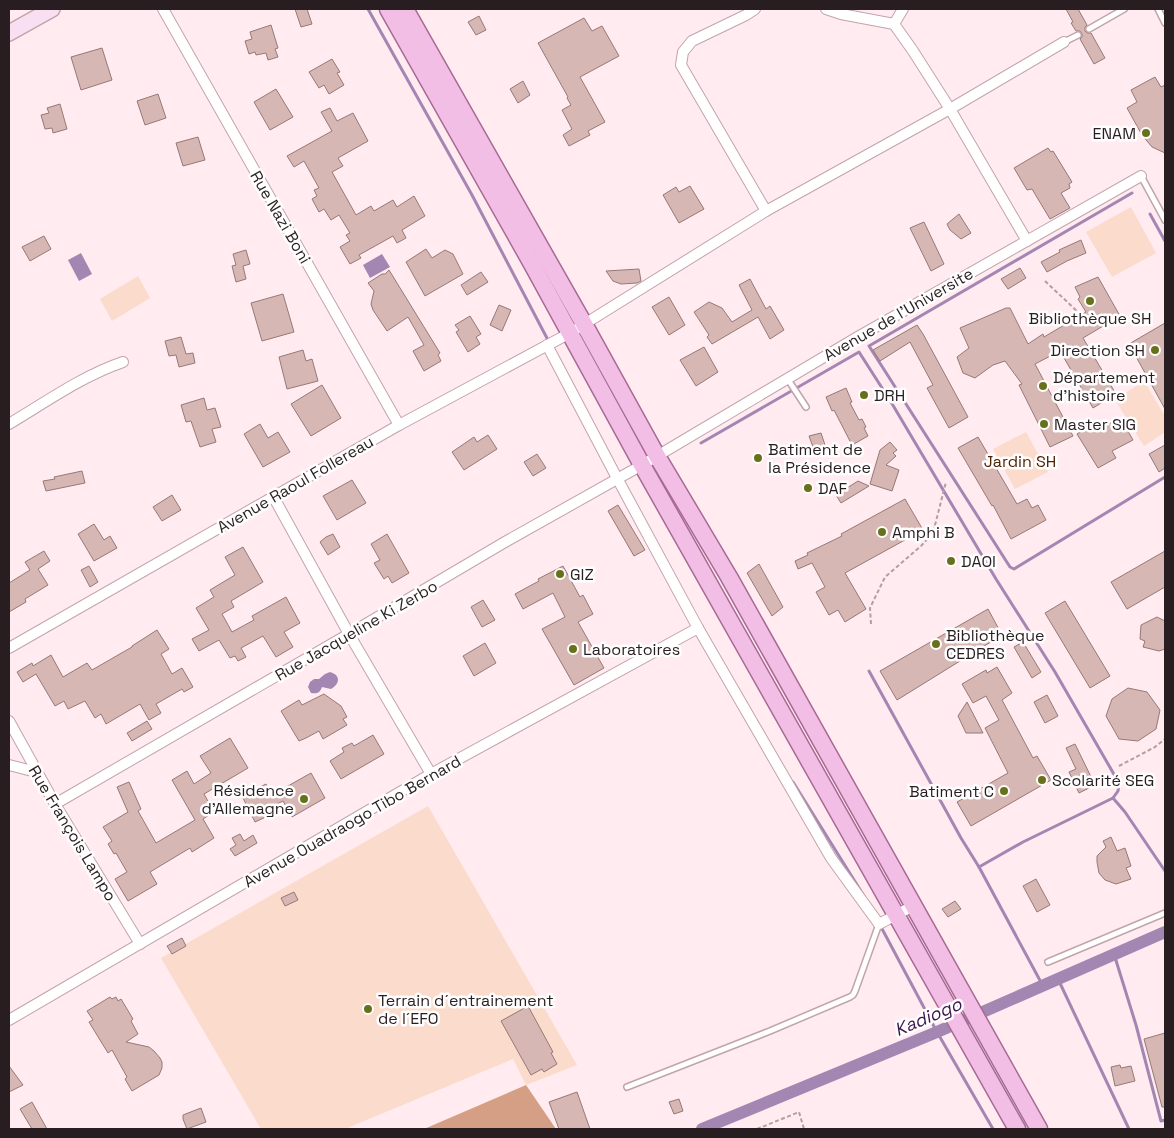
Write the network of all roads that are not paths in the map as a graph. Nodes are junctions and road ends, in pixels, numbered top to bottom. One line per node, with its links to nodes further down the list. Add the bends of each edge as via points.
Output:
1 (52, 9): 13 (main road)
2 (163, 9): 28 (street, Rue Nazi Boni)
3 (388, 9): 22 (main road)
4 (405, 9): 21 (main road)
5 (755, 9): 18 (street, via 692,41 683,52 681,65)
6 (826, 9): 11 (street)
7 (903, 9): 11 (street)
8 (1124, 9): 12 (lane)
9 (1158, 9): 10 (lane)
10 (1165, 22)
11 (894, 24): 16 (street)
12 (1089, 29)
13 (9, 33)
14 (1078, 35): 15 (lane)
15 (1064, 42): 16 (street, Avenue Raoul Follereau)
16 (950, 109): 18 (street, Avenue Raoul Follereau); 20 (street)
17 (1141, 176): 19 (lane); 20 (street, Avenue de l'Universite)
18 (766, 211): 21 (street, Avenue Raoul Follereau)
19 (1165, 220)
20 (1027, 241): 25 (street, Avenue de l'Universite)
21 (584, 324): 22 (street, Avenue Raoul Follereau); 29 (main road)
22 (570, 333): 23 (street, Avenue Raoul Follereau); 30 (main road)
23 (547, 345): 28 (street, Avenue Raoul Follereau); 31 (street)
24 (123, 362): 27 (street, via 84,378)
25 (787, 378): 26 (lane); 29 (street, Avenue de l'Universite)
26 (806, 408)
27 (9, 424)
28 (399, 425): 32 (street, Avenue Raoul Follereau)
29 (657, 456): 30 (street, Rue Jacqueline Ki Zerbo); 41 (main road, via 729,577)
30 (642, 465): 31 (street, Rue Jacqueline Ki Zerbo); 43 (main road)
31 (617, 478): 33 (street); 34 (street, Rue Jacqueline Ki Zerbo)
32 (274, 496): 34 (street); 35 (street, Avenue Raoul Follereau)
33 (698, 628): 39 (street, Avenue Ouadraogo Tibo Bernard); 44 (street, via 831,858)
34 (349, 634): 39 (street); 40 (street, Rue Jacqueline Ki Zerbo)
35 (9, 648)
36 (9, 721): 38 (street, Rue François Lampo)
37 (9, 765): 38 (street)
38 (36, 772): 40 (street, Rue François Lampo)
39 (431, 774): 45 (street, Avenue Ouadraogo Tibo Bernard)
40 (54, 804): 45 (street, Rue François Lampo)
41 (913, 906): 43 (street); 50 (main road)
42 (1165, 912): 46 (lane)
43 (897, 915): 44 (street); 49 (main road)
44 (879, 924): 48 (lane, via 850,997)
45 (140, 944): 47 (street, Avenue Ouadraogo Tibo Bernard)
46 (1048, 962)
47 (9, 1020)
48 (627, 1087)
49 (1017, 1129)
50 (1039, 1129)

